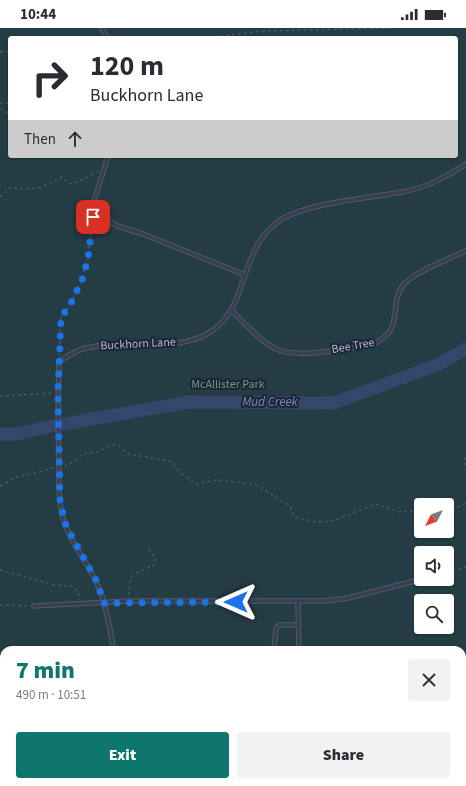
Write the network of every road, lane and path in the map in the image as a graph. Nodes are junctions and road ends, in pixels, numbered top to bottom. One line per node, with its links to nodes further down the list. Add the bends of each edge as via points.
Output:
1 (393, 28): 2 (path, via 265,31)
2 (220, 36)
3 (108, 158): 5 (lane)
4 (466, 164): 9 (lane, Buckhorn Lane, via 440,179 415,189 309,209 285,217 259,240)
5 (106, 166): 6 (path, via 70,184 62,177 25,190 11,187); 7 (lane)
6 (0, 197)
7 (94, 201): 9 (lane, via 104,216 117,226); 11 (path, via 88,259 82,280 61,317)
8 (466, 251): 10 (lane, Bee Tree, via 409,279 399,293 392,329 383,340 371,345 290,354 274,348)
9 (245, 275): 10 (lane, Buckhorn Lane, via 239,296)
10 (231, 310): 11 (lane, Buckhorn Lane, via 217,326 198,338 173,344 101,345 82,349)
11 (59, 362): 12 (lane)
12 (58, 393): 13 (path); 15 (lane)
13 (0, 396)
14 (466, 457): 16 (path)
15 (59, 467): 17 (path, via 14,478); 20 (path, via 70,464 83,454 118,445 128,454 170,462 196,484 216,480 260,487 290,506 294,517 317,522 333,521 375,504 400,512); 28 (lane, via 62,518 96,580)
16 (466, 469)
17 (0, 486)
18 (466, 503): 19 (path)
19 (454, 509)
20 (414, 511)
21 (148, 548): 26 (path, via 156,564 128,581)
22 (466, 567): 24 (path)
23 (0, 570): 29 (path, via 54,585 71,586 78,591)
24 (454, 571)
25 (414, 581): 27 (lane, via 341,599)
26 (129, 601): 27 (lane); 28 (lane)
27 (298, 602): 32 (lane)
28 (104, 603): 29 (lane); 33 (lane)
29 (80, 604): 31 (lane)
30 (0, 605): 31 (path)
31 (34, 606)
32 (298, 625): 34 (lane, via 279,625 276,628); 35 (lane)
33 (113, 646)
34 (274, 646)
35 (299, 646)

